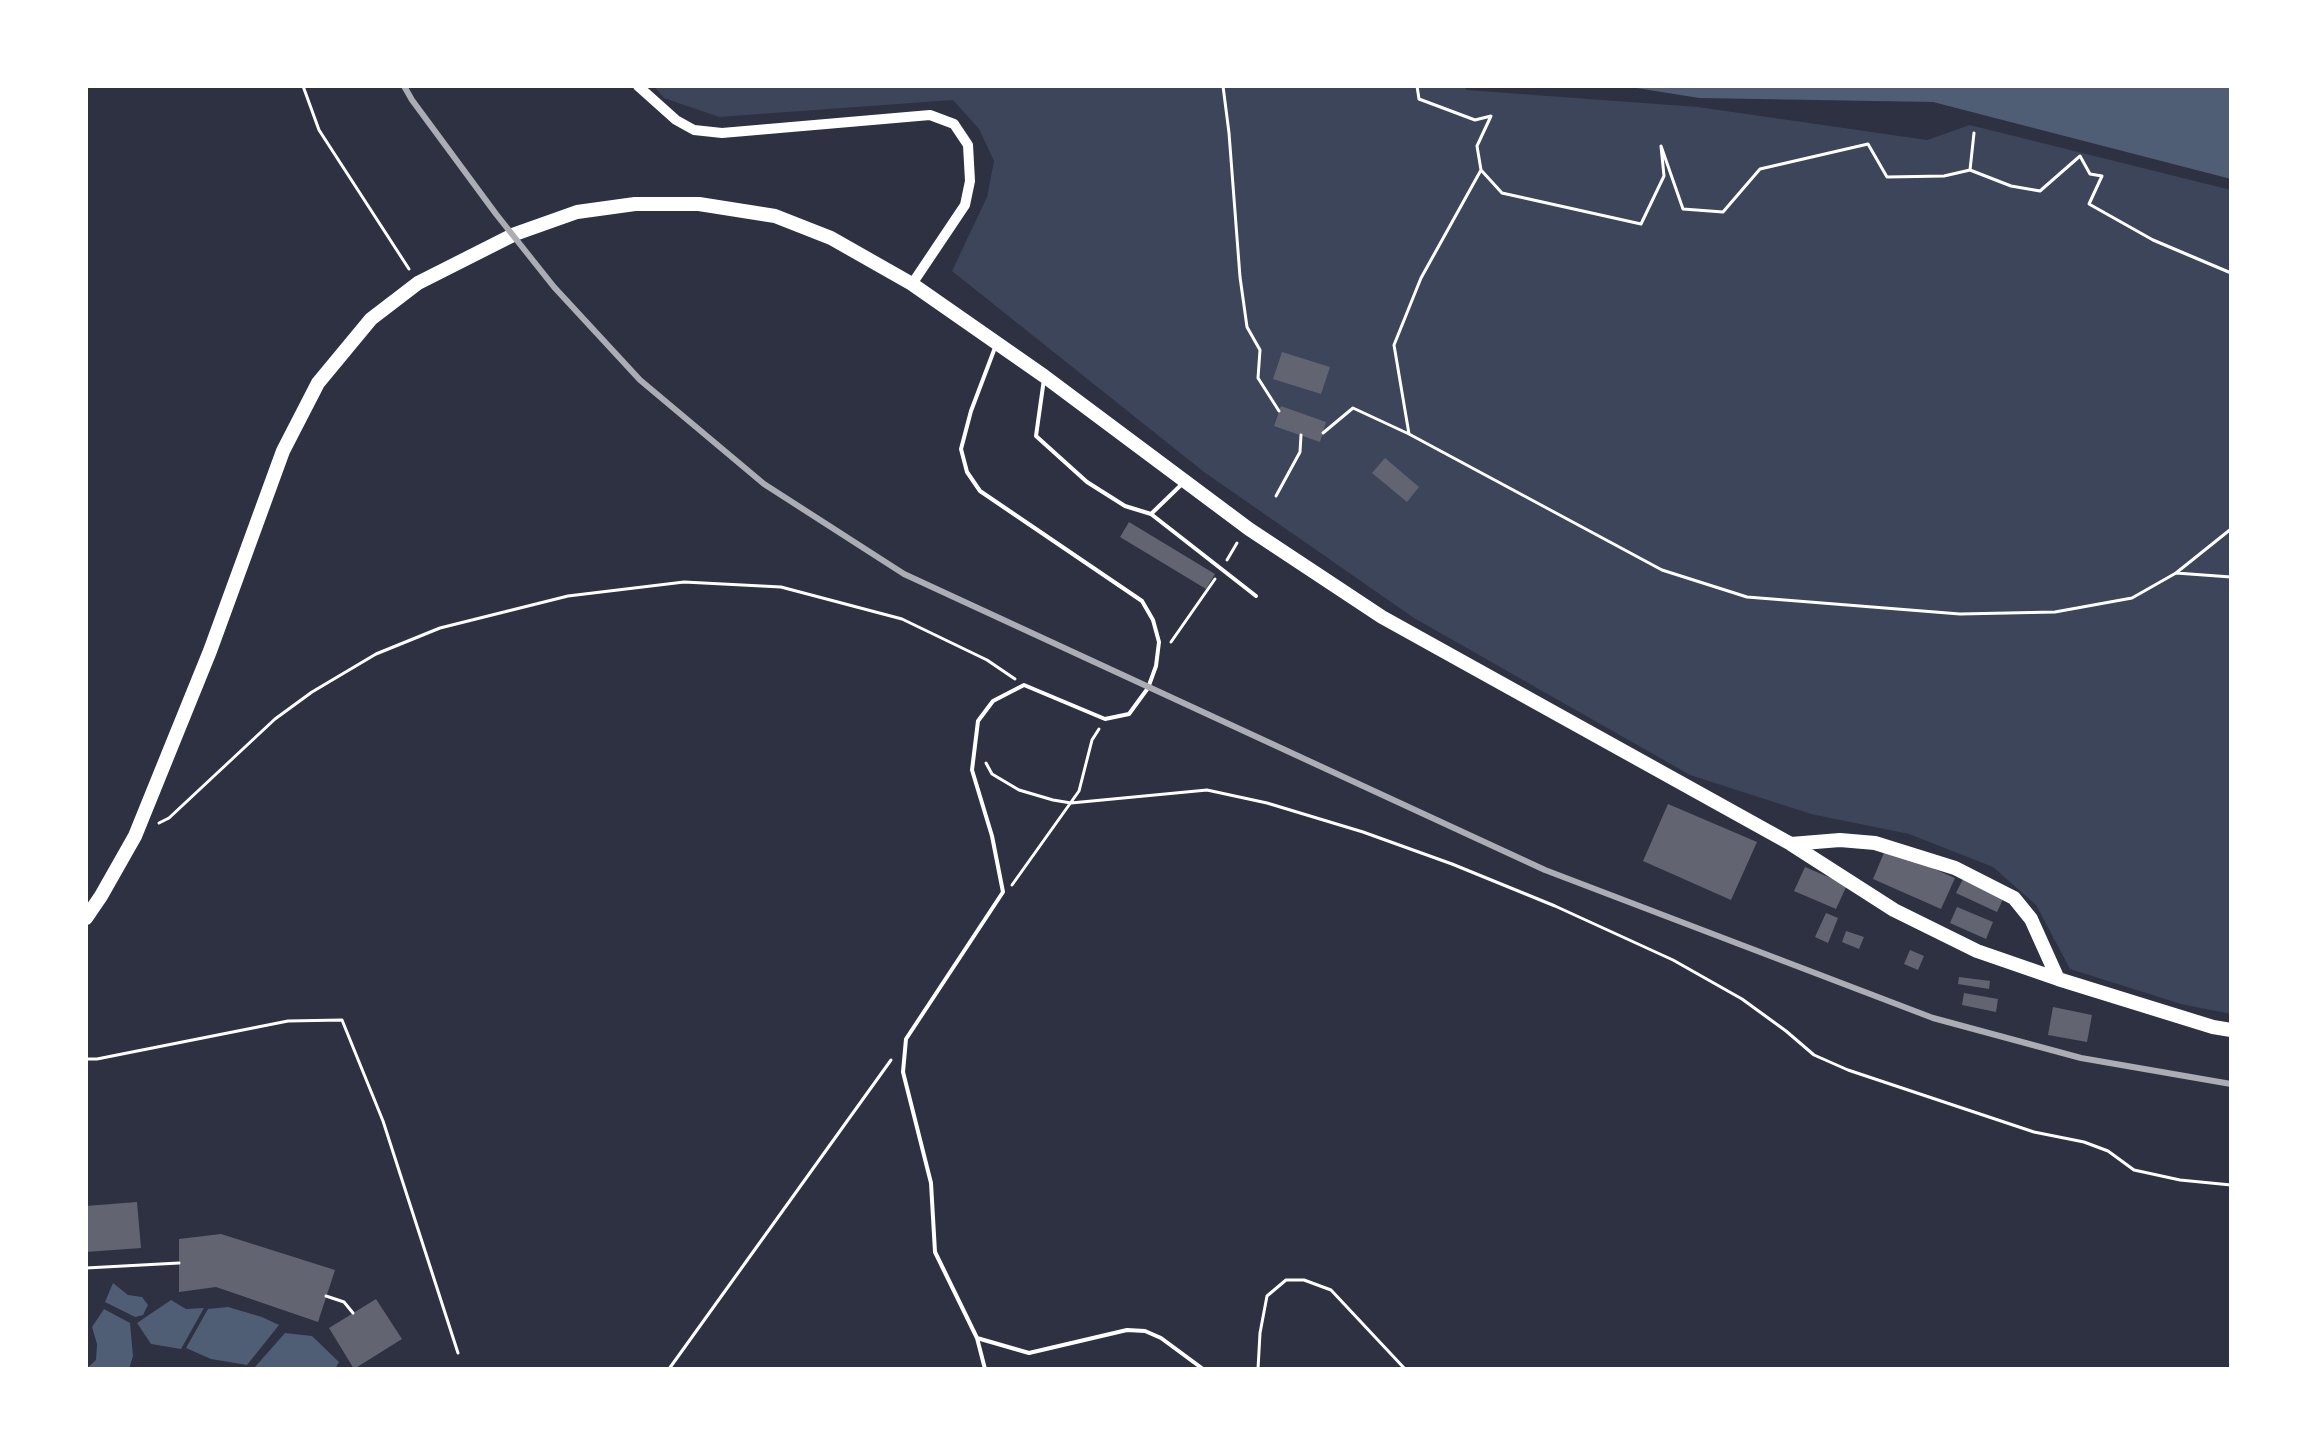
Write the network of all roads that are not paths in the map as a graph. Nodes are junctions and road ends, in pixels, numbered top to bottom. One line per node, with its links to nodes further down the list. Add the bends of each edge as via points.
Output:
1 (638, 86): 2 (street, via 694,130 722,133 930,115 954,124 968,145 965,205)
2 (912, 284): 3 (highway); 9 (highway, via 831,238 775,216 699,204 635,204 577,212 515,234 418,283 371,319 318,383 283,451 135,836)
3 (996, 344): 4 (highway); 12 (lane, via 961,449 967,472 980,491 1142,601 1159,642 1148,688 1129,714 1105,719 1024,685 993,701 978,721 972,770 1003,892 906,1039 903,1072 931,1183 935,1252)
4 (1044, 376): 5 (highway); 6 (lane, via 1036,436 1087,482 1125,506)
5 (1184, 481): 6 (lane); 8 (highway, via 1382,617)
6 (1151, 514): 7 (lane)
7 (1256, 596)
8 (1791, 844): 10 (highway, via 1894,910 1977,951); 10 (highway, via 1875,843 1955,868 2014,898 2031,919)
9 (86, 918)
10 (2058, 979): 11 (highway)
11 (2231, 1030)
12 (977, 1338): 13 (lane); 14 (lane, via 1029,1353 1127,1330 1145,1331)
13 (985, 1369)
14 (1203, 1369)

